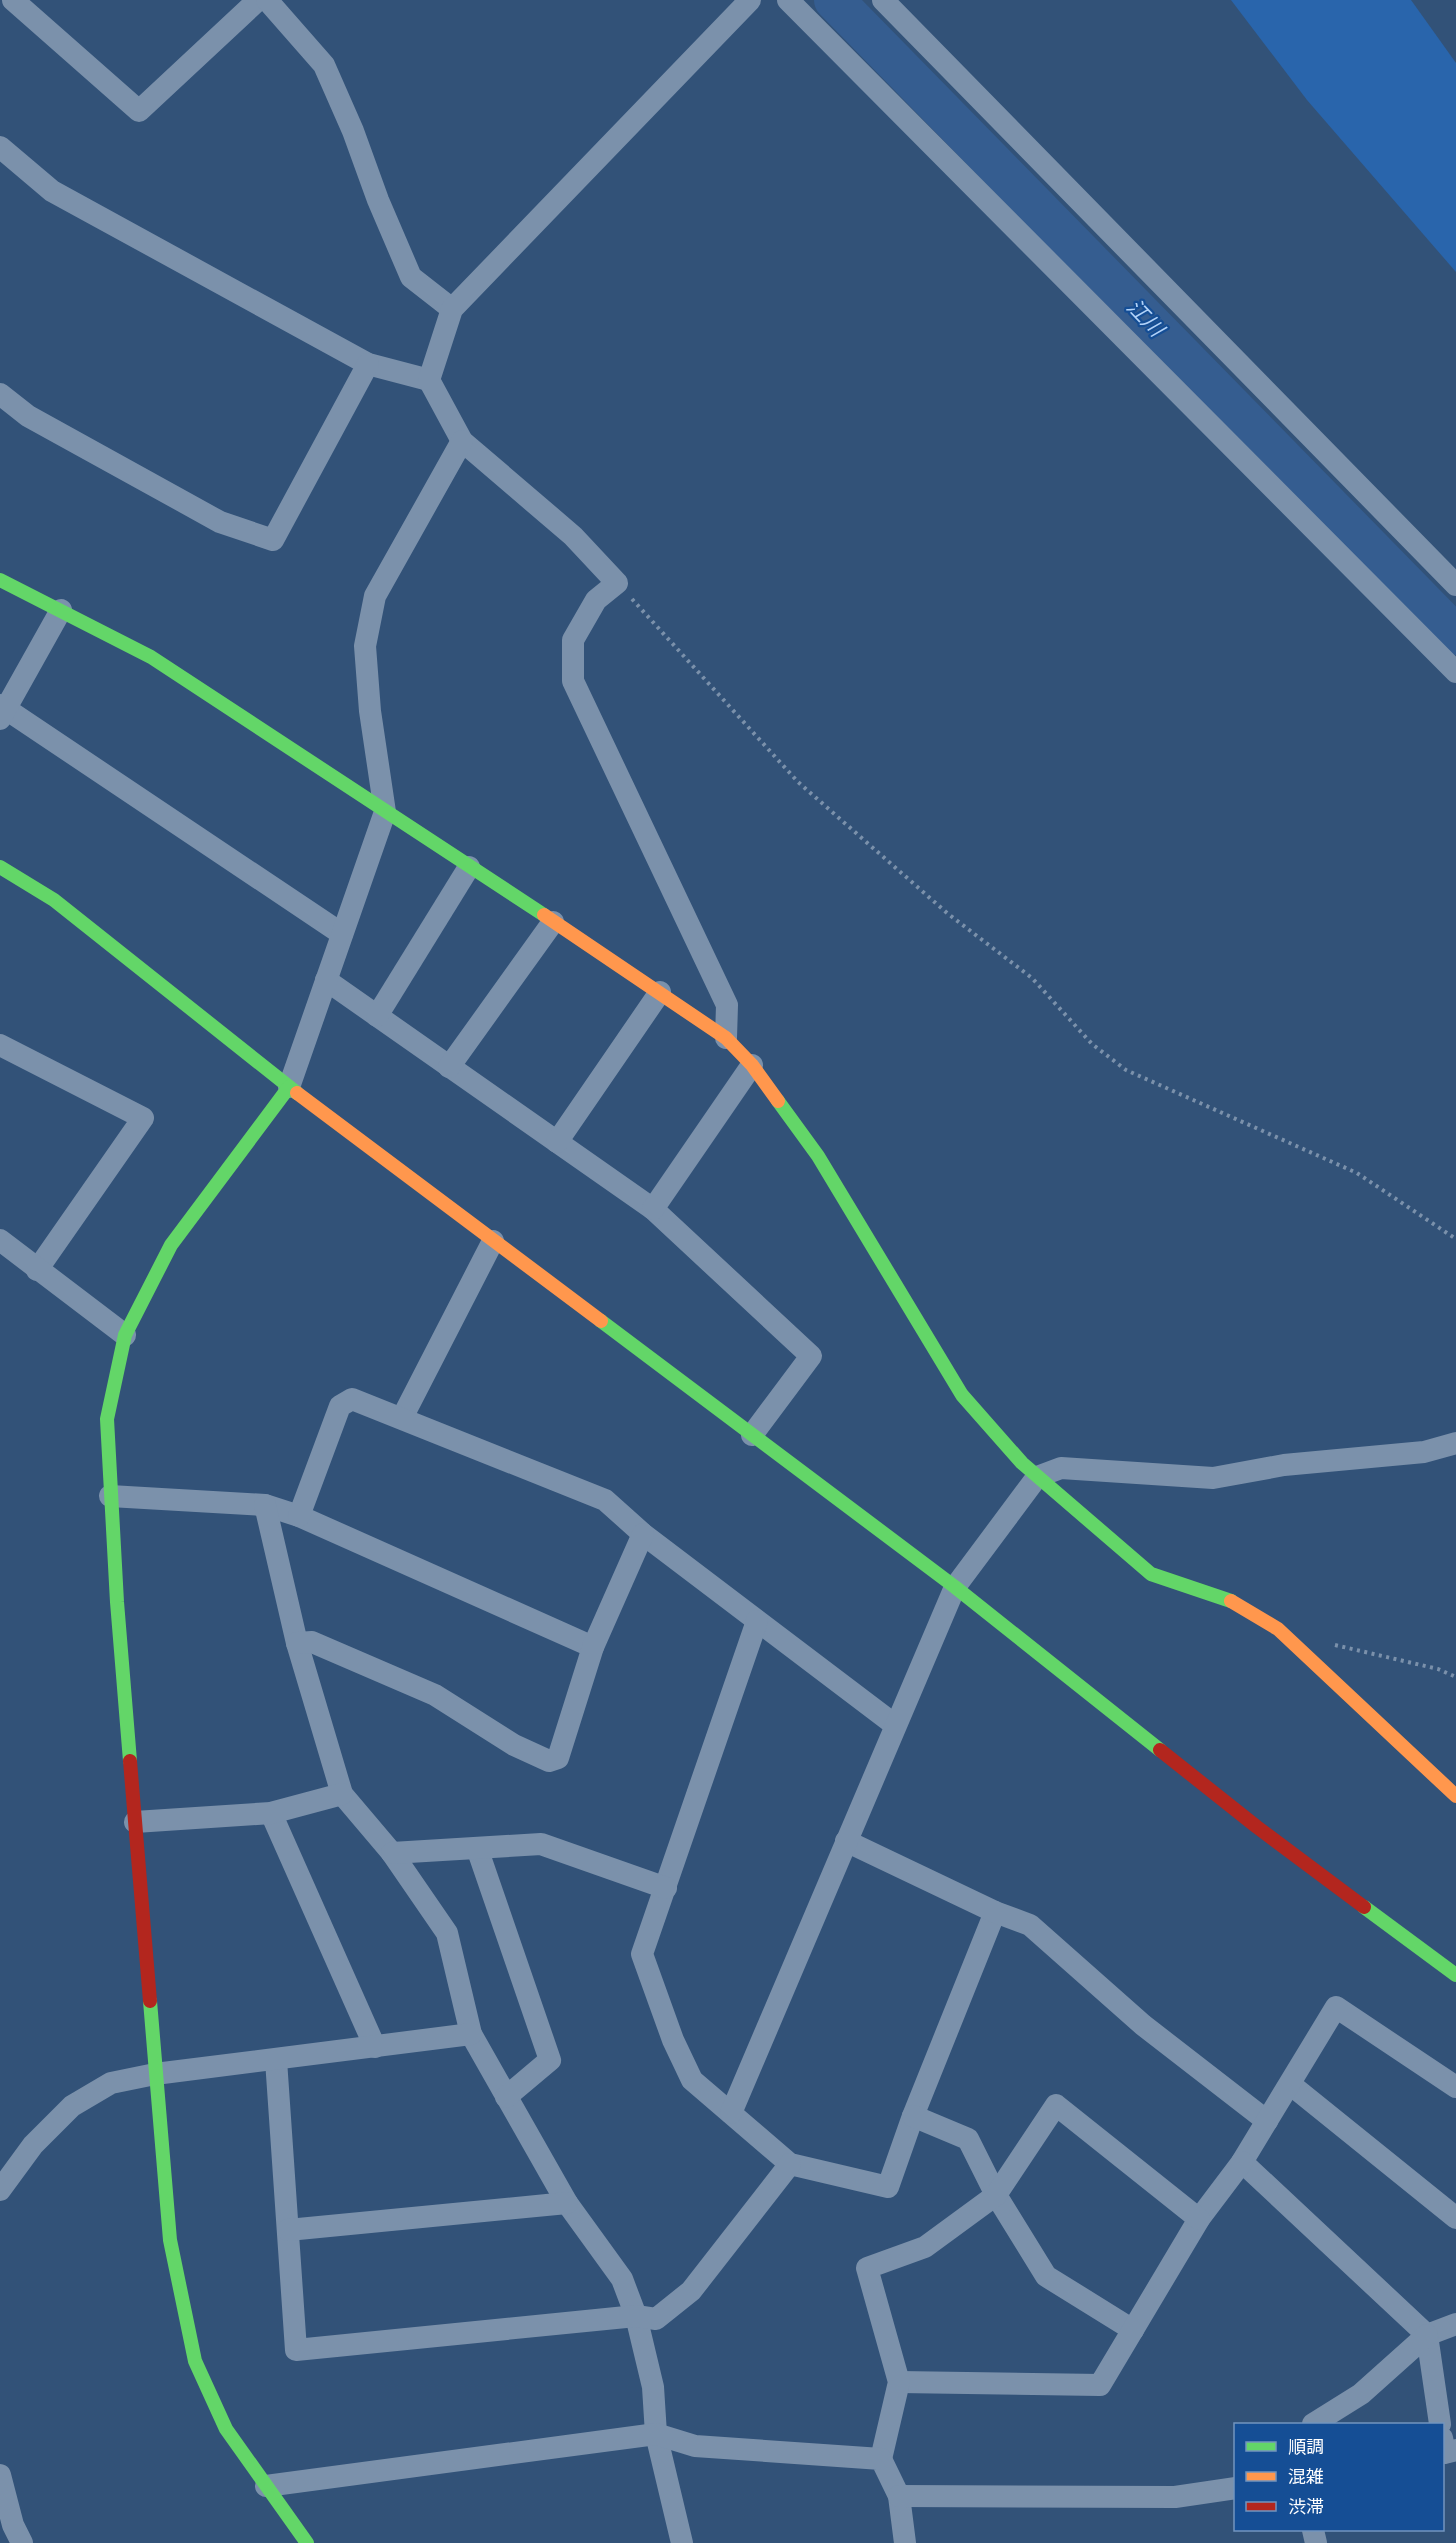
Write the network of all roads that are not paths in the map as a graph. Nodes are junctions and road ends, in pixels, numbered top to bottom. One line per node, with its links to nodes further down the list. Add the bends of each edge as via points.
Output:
1 (13, 0): 2 (street, via 139,111)
2 (258, 0)
3 (267, 0): 8 (street, via 324,65 411,277)
4 (750, 0): 8 (street)
5 (788, 0): 16 (street)
6 (883, 0): 14 (street)
7 (1, 151): 9 (street, via 52,191)
8 (452, 309): 10 (street)
9 (368, 364): 10 (street); 11 (street, via 273,540 220,522 28,416)
10 (429, 380): 12 (street)
11 (0, 394)
12 (462, 441): 18 (street, via 375,596 364,646); 26 (street, via 573,536 617,583 596,600 573,640 573,681 727,1005)
13 (0, 580): 15 (street)
14 (1456, 585)
15 (61, 610): 17 (street); 18 (street, via 151,657)
16 (1456, 672)
17 (2, 711): 22 (street)
18 (385, 812): 20 (street); 22 (street)
19 (0, 867): 30 (street, via 54,900)
20 (469, 867): 21 (street); 25 (street)
21 (554, 922): 24 (street); 29 (street)
22 (342, 934): 23 (street)
23 (326, 980): 25 (street); 30 (street)
24 (660, 992): 26 (street); 31 (street)
25 (377, 1016): 29 (street)
26 (726, 1038): 28 (street)
27 (0, 1045): 35 (street, via 143,1118)
28 (752, 1065): 32 (street); 40 (street, via 818,1156 962,1395)
29 (450, 1066): 31 (street)
30 (289, 1087): 34 (street); 36 (street, via 171,1245)
31 (557, 1142): 32 (street)
32 (653, 1209): 38 (street, via 811,1356)
33 (0, 1240): 35 (street)
34 (493, 1241): 37 (street); 38 (street)
35 (37, 1270): 36 (street)
36 (125, 1335): 41 (street, via 107,1419)
37 (402, 1418): 43 (street, via 352,1399 340,1406); 44 (street, via 605,1500)
38 (752, 1435): 45 (street)
39 (1456, 1443): 40 (street, via 1424,1452 1284,1466 1214,1478 1061,1468)
40 (1036, 1477): 45 (street); 51 (street, via 1151,1574 1237,1603 1278,1629)
41 (110, 1496): 42 (street); 53 (street)
42 (265, 1504): 43 (street); 47 (street)
43 (299, 1516): 48 (street)
44 (643, 1534): 46 (street); 48 (street)
45 (955, 1587): 49 (street); 59 (street, via 1257,1827)
46 (757, 1621): 49 (street); 57 (street)
47 (297, 1643): 48 (street, via 312,1642 435,1695 514,1745 549,1761 558,1758); 50 (street)
48 (593, 1647)
49 (895, 1725): 54 (street)
50 (342, 1794): 52 (street); 56 (street)
51 (1456, 1796)
52 (271, 1813): 53 (street); 61 (street)
53 (135, 1822): 63 (street)
54 (846, 1841): 58 (street); 67 (street)
55 (477, 1848): 56 (street); 57 (street, via 541,1844); 66 (street, via 550,2061)
56 (392, 1853): 60 (street, via 447,1933)
57 (666, 1888): 67 (street, via 642,1954 692,2080)
58 (995, 1912): 68 (street); 69 (street, via 1030,1925 1143,2025)
59 (1456, 1974)
60 (471, 2034): 61 (street); 66 (street)
61 (375, 2047): 62 (street)
62 (276, 2060): 63 (street); 77 (street)
63 (155, 2074): 72 (street, via 111,2083 72,2106 33,2145); 90 (street, via 170,2240 195,2361 226,2429)
64 (1290, 2084): 65 (street, via 1336,2007); 69 (street); 75 (street)
65 (1456, 2087)
66 (506, 2097): 74 (street)
67 (731, 2113): 71 (street)
68 (913, 2116): 71 (street, via 888,2187); 73 (street, via 968,2139)
69 (1267, 2121): 70 (street)
70 (1242, 2162): 76 (street); 81 (street)
71 (790, 2164): 78 (street, via 691,2291 656,2319)
72 (0, 2190)
73 (996, 2195): 76 (street, via 1056,2105); 80 (street, via 1046,2276); 82 (street, via 925,2247 867,2268)
74 (567, 2204): 77 (street); 78 (street, via 622,2279)
75 (1456, 2218)
76 (1199, 2219): 80 (street)
77 (288, 2230): 78 (street, via 296,2350)
78 (636, 2316): 85 (street, via 653,2387)
79 (1456, 2324): 81 (street)
80 (1133, 2330): 82 (street, via 1100,2385)
81 (1427, 2335): 83 (street, via 1361,2394); 84 (street)
82 (899, 2382): 88 (street)
83 (1315, 2423)
84 (1440, 2423)
85 (656, 2434): 88 (street, via 695,2446); 90 (street); 95 (street)
86 (1444, 2446): 87 (street, via 1445,2453)
87 (1456, 2450)
88 (881, 2459): 92 (street)
89 (0, 2475): 93 (street)
90 (266, 2486): 94 (street)
91 (1234, 2488): 92 (street, via 1175,2497)
92 (899, 2496): 96 (street)
93 (21, 2543)
94 (307, 2543)
95 (682, 2543)
96 (905, 2543)

